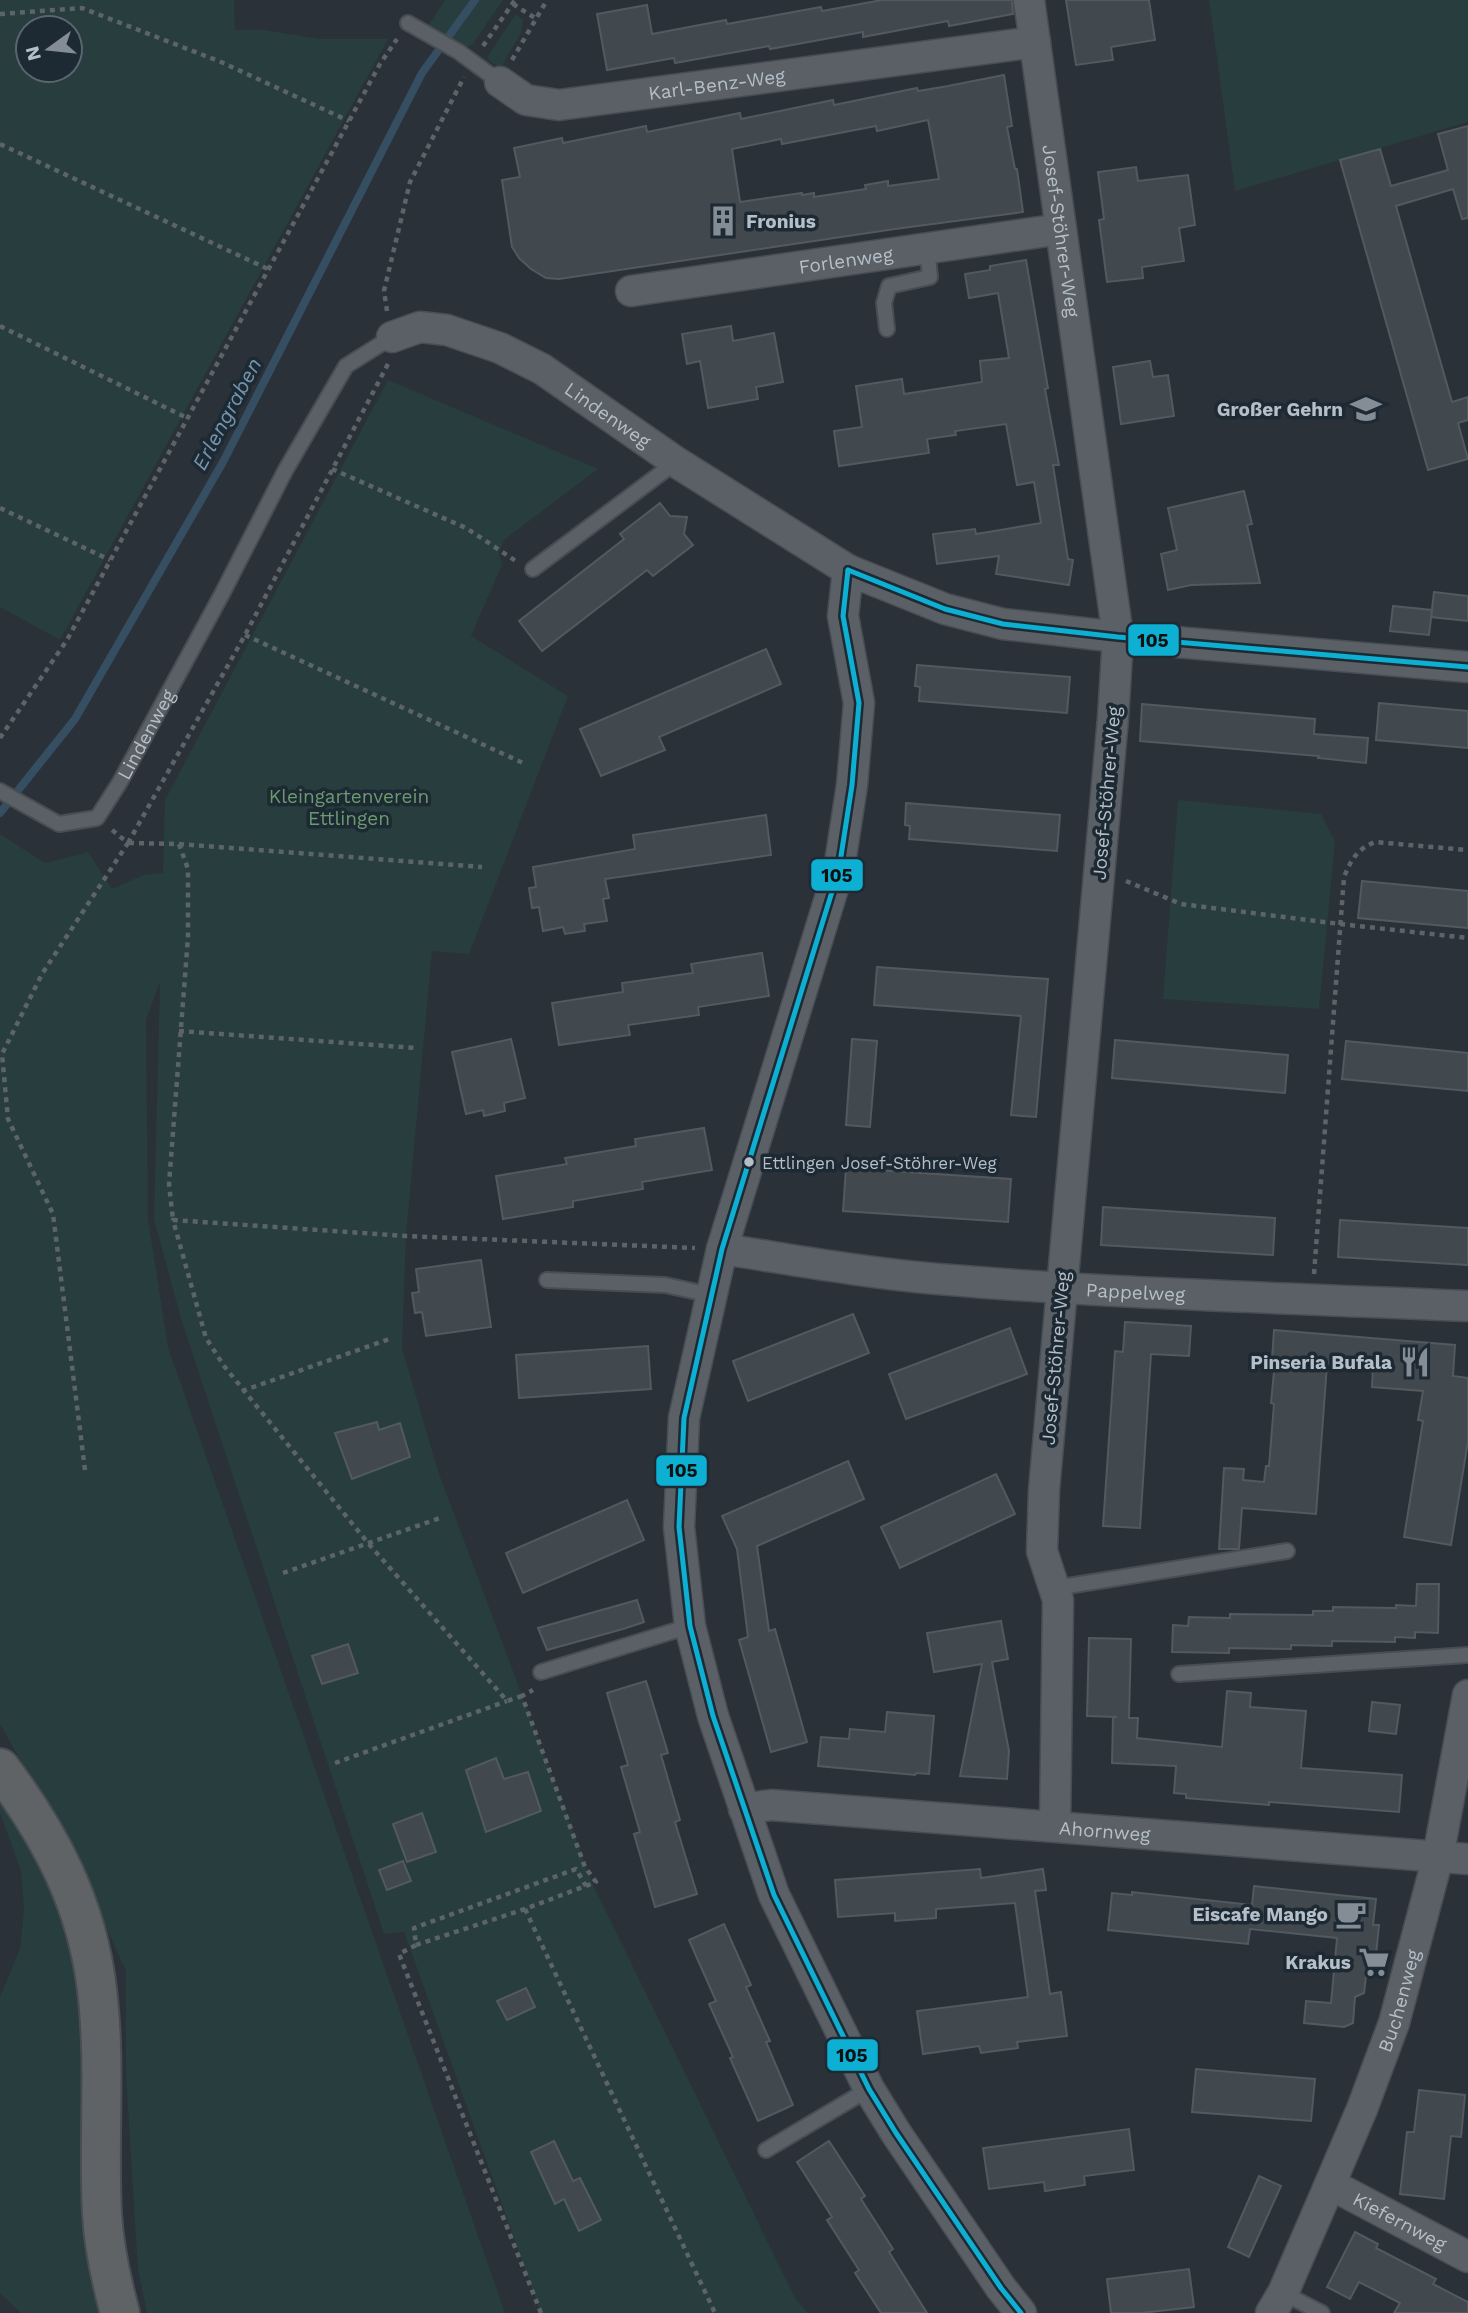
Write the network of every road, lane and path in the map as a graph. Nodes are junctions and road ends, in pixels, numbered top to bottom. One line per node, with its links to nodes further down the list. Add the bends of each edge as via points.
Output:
1 (547, 0): 5 (path)
2 (1029, 0): 7 (street, Josef-Stöhrer-Weg)
3 (514, 2): 5 (path); 8 (path)
4 (0, 14): 10 (path, via 82,8 221,62)
5 (536, 18): 9 (path)
6 (414, 26): 8 (lane, Karl-Benz-Weg); 10 (path, via 380,64)
7 (1035, 43): 9 (street, Karl-Benz-Weg, via 559,105 526,100); 12 (street, Josef-Stöhrer-Weg)
8 (473, 63): 9 (lane, Karl-Benz-Weg); 18 (path, via 410,182 384,291)
9 (500, 82)
10 (349, 121): 14 (path)
11 (0, 144): 14 (path)
12 (1061, 229): 13 (street, Forlenweg); 27 (street, Josef-Stöhrer-Weg)
13 (927, 248): 15 (street, Forlenweg); 17 (lane, via 930,277 889,286 884,303)
14 (268, 269): 19 (path)
15 (631, 291)
16 (0, 326): 19 (path)
17 (887, 329)
18 (392, 337): 20 (street, Lindenweg, via 420,327 447,330 500,348 542,369); 21 (path, via 389,363); 32 (lane, Lindenweg, via 346,366)
19 (187, 418): 23 (path)
20 (676, 462): 24 (lane); 25 (street, Lindenweg)
21 (332, 469): 24 (path, via 467,528); 26 (path)
22 (0, 508): 23 (path)
23 (110, 560): 29 (path, via 66,640)
24 (533, 569)
25 (848, 570): 27 (street, Lindenweg, via 945,609 1003,624); 43 (street, via 843,616 859,703 839,869)
26 (245, 635): 30 (path); 33 (path)
27 (1118, 637): 28 (street, Lindenweg); 37 (street, Josef-Stöhrer-Weg)
28 (1468, 667)
29 (0, 737)
30 (523, 764)
31 (0, 791): 32 (lane, via 59,824)
32 (97, 818): 33 (path)
33 (128, 843): 34 (path); 51 (path, via 41,974 2,1054 8,1119 53,1214)
34 (179, 844): 36 (path); 40 (path, via 188,869 188,937)
35 (1467, 849): 38 (path, via 1375,842 1364,846 1352,858 1344,877)
36 (482, 867)
37 (1099, 870): 38 (path, via 1181,904); 45 (street, Josef-Stöhrer-Weg)
38 (1340, 925): 39 (path); 47 (path)
39 (1468, 938)
40 (179, 1031): 41 (path); 42 (path, via 169,1184)
41 (416, 1048)
42 (173, 1220): 43 (path, via 406,1236); 50 (path, via 206,1338)
43 (722, 1249): 45 (street, Pappelweg, via 936,1279); 46 (street)
44 (547, 1280): 46 (lane, via 665,1285)
45 (1061, 1287): 47 (street, Pappelweg); 56 (street, Josef-Stöhrer-Weg, via 1042,1551)
46 (710, 1295): 57 (street, via 684,1418 679,1527)
47 (1312, 1299): 48 (street, Pappelweg)
48 (1468, 1306)
49 (392, 1338): 50 (path)
50 (242, 1391): 53 (path)
51 (85, 1470)
52 (440, 1518): 53 (path)
53 (369, 1543): 55 (path); 63 (path)
54 (1287, 1551): 56 (lane)
55 (283, 1573)
56 (1055, 1588): 67 (street, Josef-Stöhrer-Weg)
57 (690, 1626): 59 (lane); 66 (street)
58 (1468, 1655): 60 (lane)
59 (541, 1672): 62 (path, via 539,1687)
60 (1179, 1674)
61 (1468, 1695): 68 (street, Buchenweg)
62 (522, 1696): 63 (path); 70 (path, via 585,1867 596,1882)
63 (507, 1701): 64 (path)
64 (335, 1763)
65 (0, 1768): 78 (highway, via 51,1844 70,1886 92,1958 100,2036 102,2214 107,2264)
66 (744, 1809): 67 (street, Ahornweg, via 771,1805); 73 (street, via 774,1895)
67 (1055, 1826): 68 (street, Ahornweg)
68 (1438, 1857): 69 (street, Ahornweg); 75 (street, Buchenweg, via 1394,2023)
69 (1468, 1859)
70 (586, 1886): 71 (path); 72 (path, via 576,1869 414,1928)
71 (525, 1909): 72 (path); 80 (path)
72 (416, 1945): 79 (path, via 399,1954 401,1964)
73 (869, 2089): 74 (lane); 81 (street)
74 (766, 2150)
75 (1330, 2185): 76 (street, Kiefernweg); 77 (street, Buchenweg)
76 (1468, 2257)
77 (1277, 2303): 82 (lane, Buchenweg)
78 (120, 2313)
79 (541, 2313)
80 (715, 2313)
81 (1021, 2313)
82 (1322, 2313)

